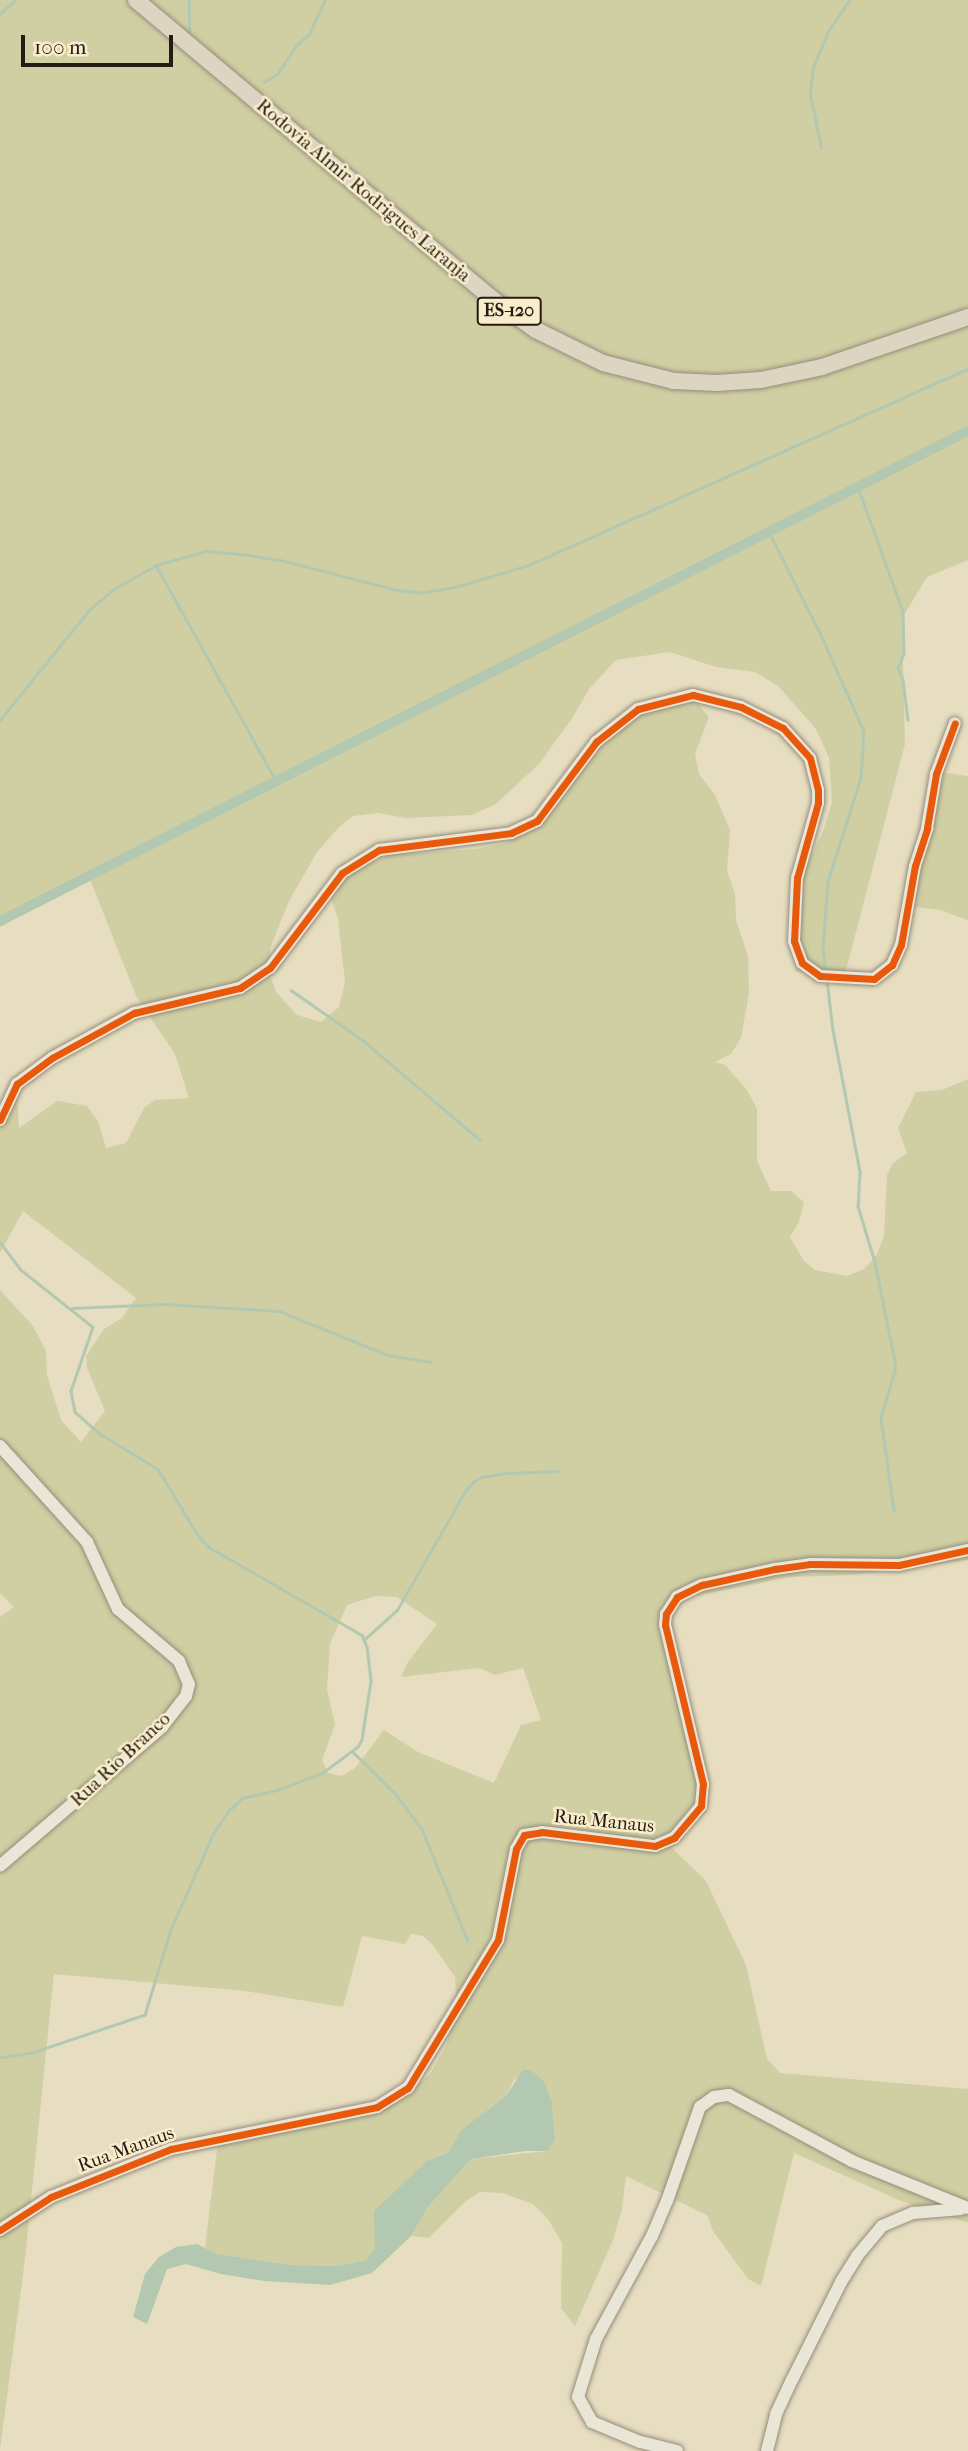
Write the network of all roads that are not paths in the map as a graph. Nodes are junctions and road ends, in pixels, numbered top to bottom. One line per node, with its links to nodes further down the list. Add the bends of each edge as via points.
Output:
1 (136, 0): 2 (main road, Rodovia Almir Rodrigues Laranja / ES-120, via 495,301 547,337 603,363 674,381 761,380 821,367)
2 (968, 317)
3 (955, 723): 4 (street, via 936,775 901,945 892,965 874,979 820,976 802,963 794,941 797,878 818,803 810,758 783,728 741,707 693,695 638,709 596,742 537,821 511,833 379,850 342,873 270,968 240,988 134,1013 52,1058 18,1084)
4 (0, 1120)
5 (0, 1446): 7 (street, Rua Rio Branco, via 87,1542 118,1609 179,1661 189,1684 186,1696 162,1727)
6 (968, 1550): 8 (street, Rua Manaus, via 899,1564 810,1564 775,1569 702,1585 677,1597 665,1625 703,1784 701,1806 674,1838 655,1846 542,1832 524,1835 516,1849 498,1941 408,2088 377,2106 171,2149 69,2189)
7 (0, 1866)
8 (0, 2230)
9 (677, 2451): 10 (street, via 592,2422 578,2396 596,2339 667,2201 700,2107 713,2097 730,2095 852,2161 968,2208 913,2213 882,2226 841,2282 776,2414)
10 (767, 2451)

